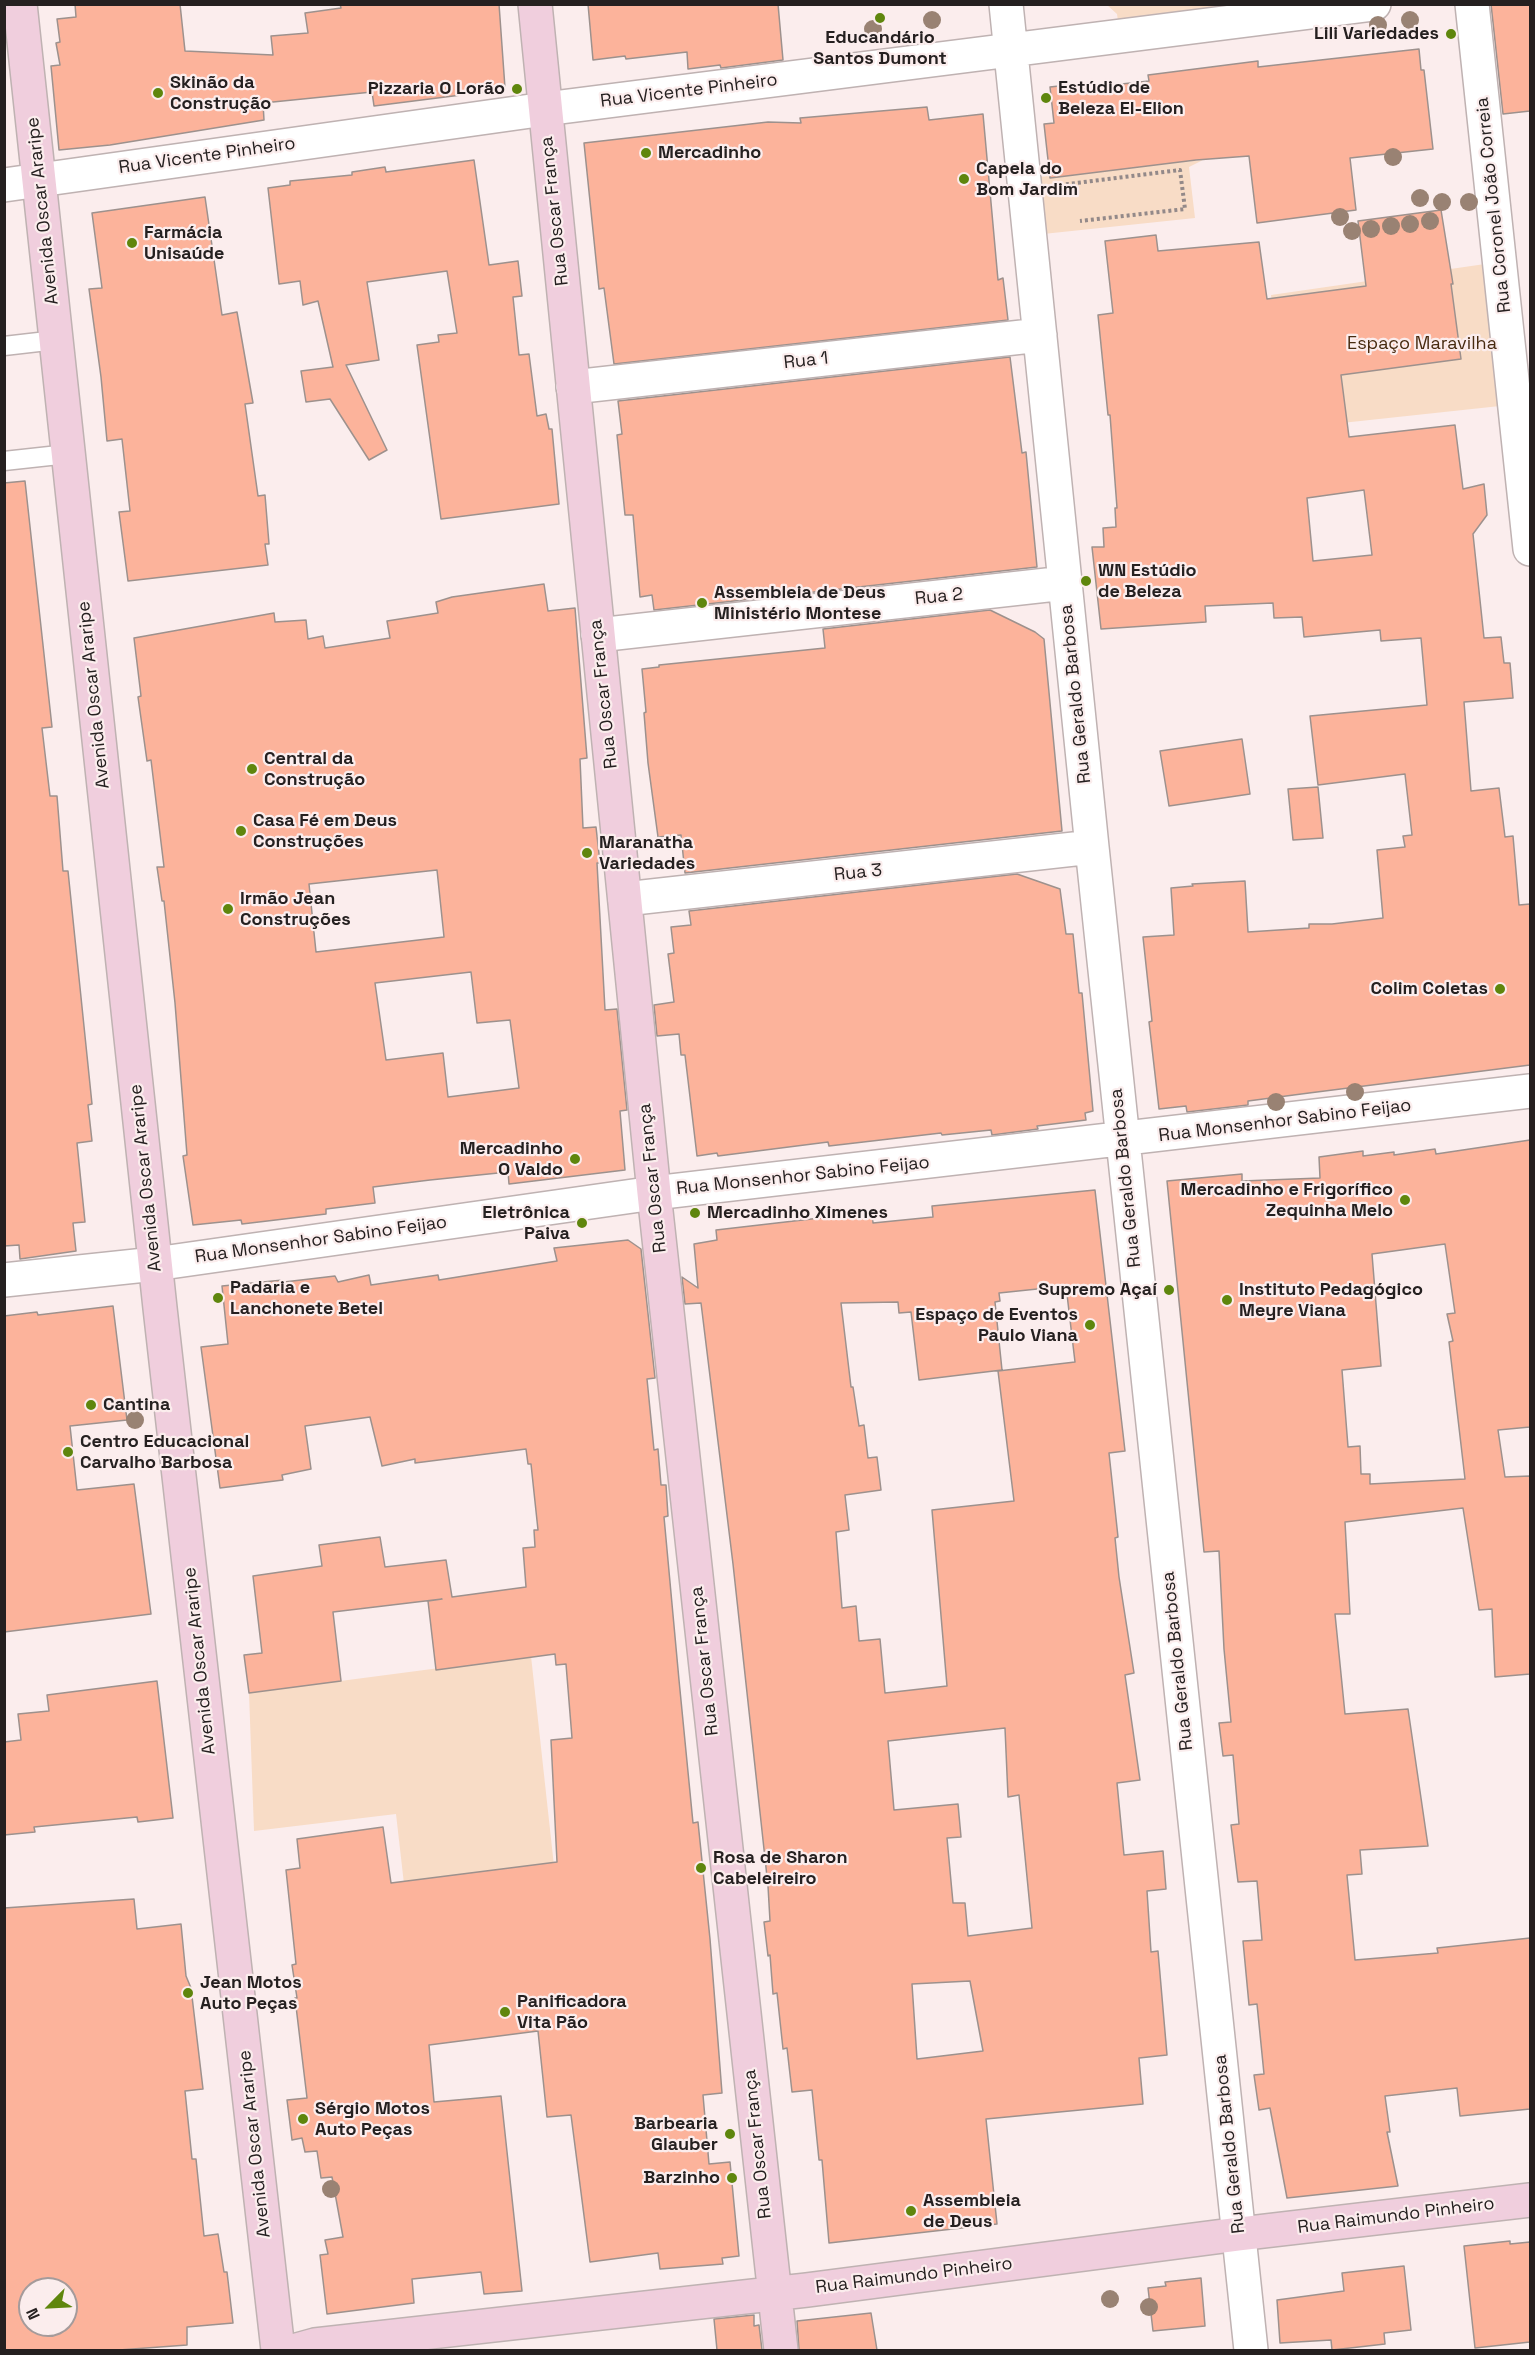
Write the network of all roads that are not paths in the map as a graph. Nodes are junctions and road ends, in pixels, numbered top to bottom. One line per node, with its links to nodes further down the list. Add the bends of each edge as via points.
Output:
1 (20, 4): 8 (street, Avenida Oscar Araripe)
2 (535, 4): 7 (street, Rua Oscar França)
3 (1006, 4): 6 (street, Rua Geraldo Barbosa)
4 (1374, 4): 6 (street, Rua Vicente Pinheiro)
5 (1472, 4): 16 (street, Rua Coronel João Correia)
6 (1011, 51): 7 (street, Rua Vicente Pinheiro); 10 (street, Rua Geraldo Barbosa)
7 (545, 109): 8 (street, Rua Vicente Pinheiro); 13 (street, Rua Oscar França)
8 (39, 180): 9 (street, Rua Vicente Pinheiro); 11 (street, Avenida Oscar Araripe)
9 (4, 185)
10 (1040, 335): 13 (street, Rua 1); 17 (street, Rua Geraldo Barbosa)
11 (56, 340): 12 (lane); 14 (street, Avenida Oscar Araripe)
12 (4, 345)
13 (573, 387): 18 (street, Rua Oscar França)
14 (68, 454): 15 (lane); 24 (street, Avenida Oscar Araripe)
15 (4, 461)
16 (1530, 549)
17 (1065, 583): 18 (street, Rua 2); 19 (street, Rua Geraldo Barbosa)
18 (598, 635): 20 (street, Rua Oscar França)
19 (1092, 847): 20 (street, Rua 3); 22 (street, Rua Geraldo Barbosa)
20 (625, 899): 23 (street, Rua Oscar França)
21 (1530, 1091): 22 (street, Rua Monsenhor Sabino Feijao)
22 (1122, 1140): 23 (street, Rua Monsenhor Sabino Feijao); 27 (street, Rua Geraldo Barbosa)
23 (654, 1193): 24 (street, Rua Monsenhor Sabino Feijao); 28 (street, Rua Oscar França)
24 (155, 1264): 25 (street, Rua Monsenhor Sabino Feijao); 29 (street, Avenida Oscar Araripe)
25 (4, 1280)
26 (1530, 2200): 27 (street, Rua Raimundo Pinheiro)
27 (1239, 2234): 28 (street, Rua Raimundo Pinheiro); 32 (street, Rua Geraldo Barbosa)
28 (775, 2293): 30 (street, Rua Raimundo Pinheiro); 31 (street, Rua Oscar França)
29 (278, 2350)
30 (297, 2350)
31 (781, 2350)
32 (1251, 2350)

